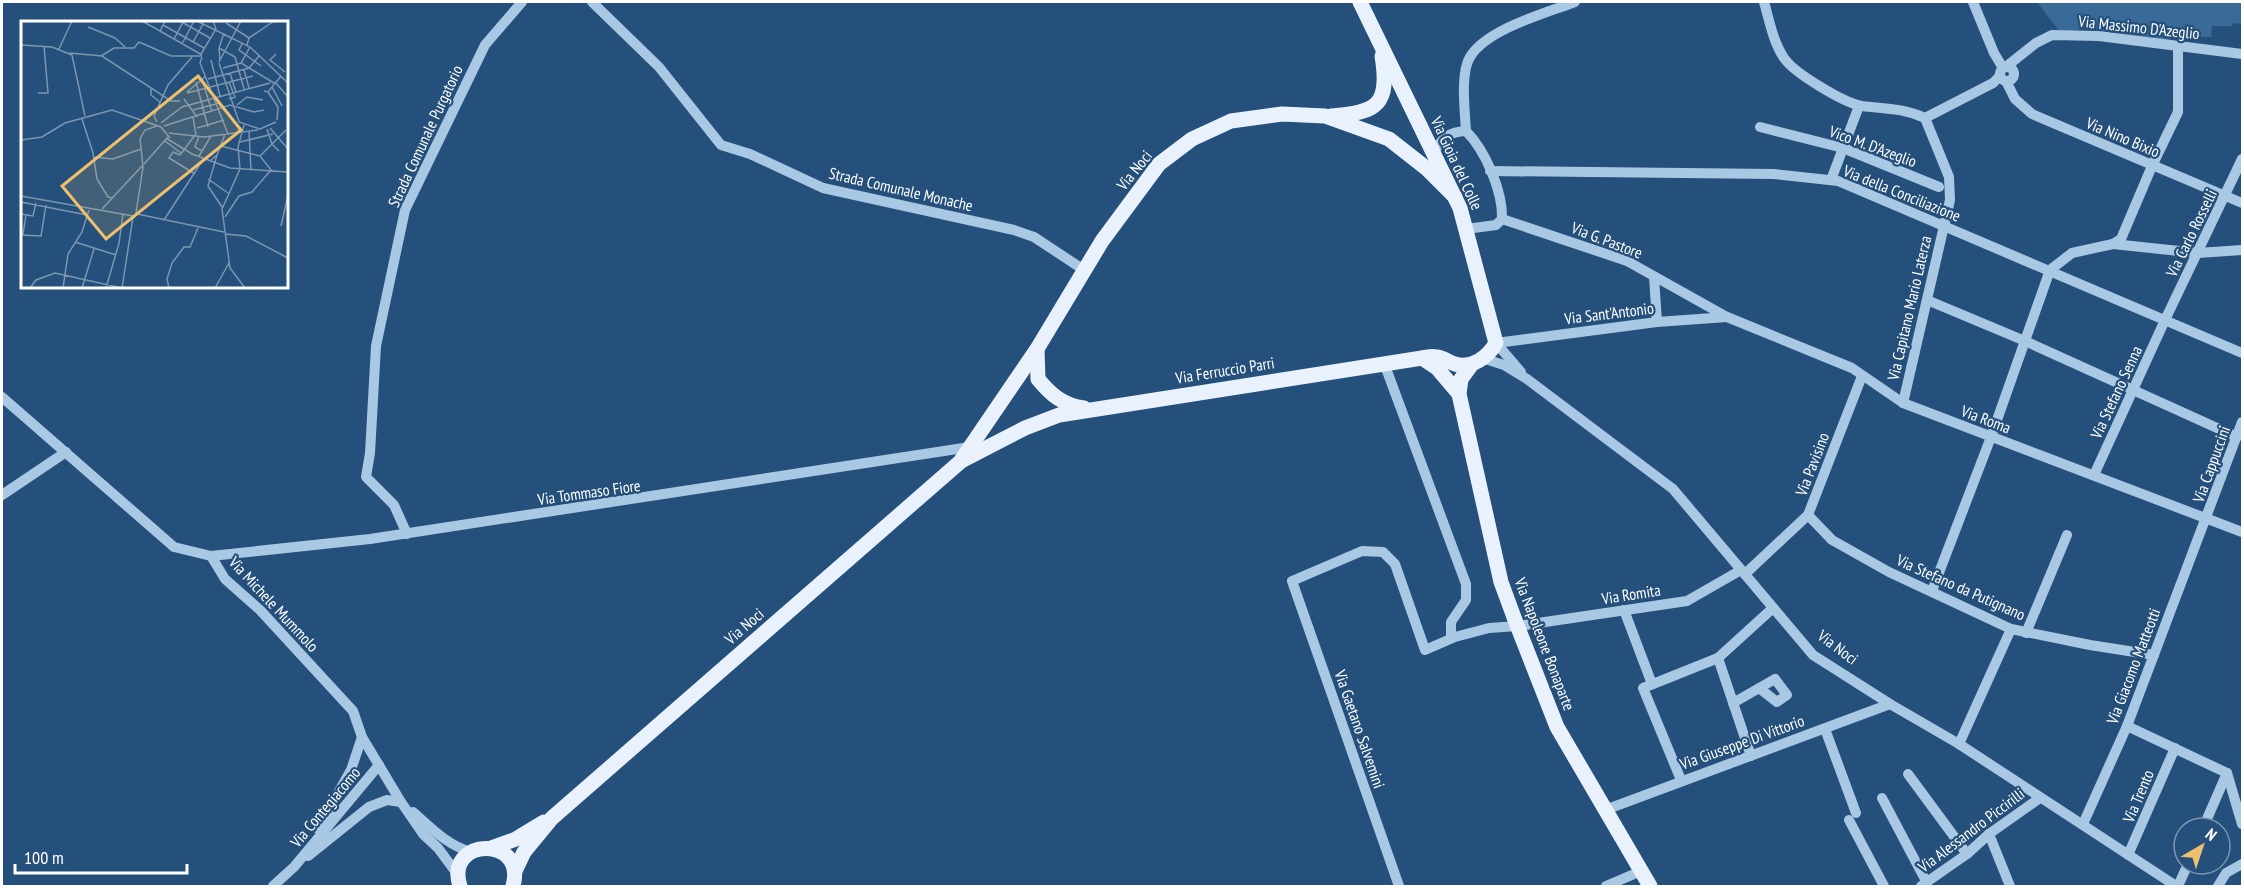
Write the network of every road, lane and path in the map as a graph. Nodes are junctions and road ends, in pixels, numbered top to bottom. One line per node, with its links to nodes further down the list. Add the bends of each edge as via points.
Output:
1 (522, 2): 64 (street, Strada Comunale Purgatorio, via 485,45 405,210 388,284 376,346 366,477 394,505)
2 (592, 2): 32 (street, Strada Comunale Monache, via 659,67 721,145 823,188 1014,230 1034,237)
3 (1360, 2): 7 (main road)
4 (1575, 2): 15 (street, via 1500,32 1469,58 1464,87)
5 (1764, 2): 11 (street, via 1784,58 1815,84)
6 (1973, 2): 10 (street, Via Nino Bixio)
7 (1379, 38): 12 (main road, via 1384,95 1373,107 1356,114); 17 (main road, Via Gioia del Colle)
8 (2178, 46): 9 (street, Via Massimo D'Azeglio); 10 (street, Via Massimo D'Azeglio, via 2099,36 2052,35 2036,43); 19 (street, via 2178,112)
9 (2242, 54)
10 (2004, 73): 13 (street, Via Massimo D'Azeglio, via 1993,83); 19 (street, Via Nino Bixio, via 2015,99 2032,114)
11 (1859, 106): 13 (street, via 1909,111); 16 (street)
12 (1325, 116): 23 (main road, Via Noci, via 1389,140); 32 (main road, Via Noci, via 1282,114 1231,121 1192,140 1159,164)
13 (1925, 118): 27 (street, Via Capitano Mario Laterza, via 1949,177 1950,200)
14 (1760, 127): 16 (street, Vico M. D'Azeglio)
15 (1466, 130): 17 (street, via 1445,135); 20 (street, via 1478,143)
16 (1843, 148): 21 (street); 22 (street, Vico M. D'Azeglio)
17 (1433, 154): 23 (main road, Via Gioia del Colle)
18 (2242, 159): 24 (street, Via Carlo Rosselli)
19 (2152, 166): 24 (street, Via Nino Bixio); 29 (street, via 2121,239)
20 (1490, 171): 21 (street, Via della Conciliazione, via 1774,174); 26 (street)
21 (1831, 180): 27 (street, Via della Conciliazione)
22 (1940, 187)
23 (1455, 197): 28 (main road, Via Gioia del Colle)
24 (2225, 197): 25 (street, Via Nino Bixio); 31 (street, Via Carlo Rosselli)
25 (2242, 203)
26 (1502, 219): 28 (street, via 1496,225); 34 (street, Via G. Pastore, via 1627,261)
27 (1943, 226): 33 (street, Via della Conciliazione); 35 (street, Via Capitano Mario Laterza)
28 (1466, 229): 40 (main road, Via Gioia del Colle)
29 (2113, 244): 31 (street); 33 (street, via 2072,253)
30 (2242, 250): 31 (street)
31 (2198, 253): 37 (street, Via Carlo Rosselli)
32 (1084, 270): 41 (main road, Via Noci)
33 (2050, 270): 37 (street, Via della Conciliazione); 39 (street)
34 (1654, 276): 36 (street, Via G. Pastore); 38 (street)
35 (1927, 300): 39 (street); 51 (street, Via Capitano Mario Laterza)
36 (1727, 317): 38 (street, Via Sant'Antonio); 46 (street, Via Roma, via 1852,368)
37 (2165, 320): 42 (street, Via della Conciliazione); 48 (street, Via Stefano Senna)
38 (1657, 322): 40 (street, Via Sant'Antonio)
39 (2025, 342): 48 (street); 54 (street)
40 (1496, 343): 44 (main road); 47 (street, Via Noci)
41 (1036, 349): 52 (main road, via 1038,379 1049,392 1071,406); 56 (main road, Via Noci)
42 (2242, 353)
43 (1422, 358): 44 (main road, Via Ferruccio Parri, via 1437,357 1463,366); 45 (main road, Via Ferruccio Parri); 49 (main road, Via Napoleone Bonaparte, via 1437,368)
44 (1477, 361): 47 (street, Via Noci, via 1504,365); 49 (main road, via 1461,379)
45 (1384, 363): 52 (main road, Via Ferruccio Parri); 75 (street, via 1466,584 1466,600 1451,621)
46 (1862, 376): 51 (street, Via Roma); 61 (street, Via Pavisino)
47 (1527, 379): 67 (street, Via Noci, via 1672,489)
48 (2134, 391): 55 (street); 59 (street, Via Stefano Senna)
49 (1459, 394): 72 (main road, Via Napoleone Bonaparte, via 1501,582)
50 (2, 398): 57 (street, Via Michele Mummolo)
51 (1903, 403): 54 (street, Via Roma)
52 (1091, 410): 58 (main road, Via Ferruccio Parri, via 1059,415 1036,424)
53 (2242, 422): 55 (street, Via Cappuccini)
54 (1991, 437): 59 (street, Via Roma); 69 (street)
55 (2237, 437): 62 (street, Via Cappuccini)
56 (970, 447): 58 (main road, Via Noci); 64 (street, Via Tommaso Fiore)
57 (66, 452): 60 (street); 66 (street, Via Michele Mummolo, via 174,547)
58 (960, 462): 97 (main road, Via Noci)
59 (2094, 475): 62 (street, Via Roma)
60 (2, 494)
61 (1808, 514): 67 (street, Via Pavisino); 69 (street, Via Stefano da Putignano, via 1832,540)
62 (2208, 517): 63 (street, Via Roma); 76 (street, Via Giacomo Matteotti)
63 (2242, 532)
64 (407, 534): 66 (street, Via Tommaso Fiore)
65 (2067, 536): 74 (street)
66 (211, 556): 84 (street, Via Michele Mummolo, via 225,579 260,610 353,711)
67 (1743, 572): 70 (street, Via Noci); 71 (street, Via Romita, via 1687,601)
68 (1292, 581): 75 (street, Via Romita, via 1362,551 1383,552 1395,564 1425,650); 112 (street, Via Gaetano Salvemini)
69 (1932, 591): 73 (street, Via Stefano da Putignano)
70 (1773, 608): 77 (street); 81 (street, Via Noci, via 1813,655)
71 (1624, 610): 72 (street, Via Romita); 78 (street)
72 (1518, 626): 75 (street, Via Romita, via 1489,628); 95 (main road, Via Napoleone Bonaparte, via 1557,727)
73 (2011, 629): 74 (street, Via Stefano da Putignano); 85 (street)
74 (2026, 633): 76 (street, Via Stefano da Putignano)
75 (1451, 638)
76 (2154, 655): 82 (street, Via Giacomo Matteotti)
77 (1718, 658): 78 (street); 80 (street)
78 (1648, 686): 91 (street)
79 (1759, 688): 80 (street)
80 (1733, 703): 87 (street)
81 (1890, 704): 83 (street, Via Giuseppe Di Vittorio); 85 (street, Via Noci)
82 (2127, 726): 86 (street); 98 (street, Via Giacomo Matteotti)
83 (1825, 729): 87 (street, Via Giuseppe Di Vittorio); 115 (street, via 1852,817)
84 (362, 736): 88 (street, Via Michele Mummolo); 106 (street, Via Contegiacomo, via 341,792)
85 (1959, 744): 93 (street, Via Noci)
86 (2175, 748): 89 (street); 104 (street, Via Trento)
87 (1751, 756): 91 (street, Via Giuseppe Di Vittorio)
88 (379, 765): 94 (street, Via Michele Mummolo); 106 (street, Via Contegiacomo)
89 (2227, 773): 96 (street); 99 (street)
90 (1908, 774): 103 (street)
91 (1681, 780): 95 (street, Via Giuseppe Di Vittorio)
92 (1882, 798): 110 (street)
93 (2040, 798): 98 (street, Via Noci); 100 (street, Via Alessandro Piccirilli)
94 (401, 802): 102 (street, Via Michele Mummolo, via 445,841); 106 (street, Via Contegiacomo, via 387,800 369,807); 108 (street, Via Michele Mummolo, via 438,848)
95 (1605, 810): 107 (main road, Via Napoleone Bonaparte)
96 (2208, 816)
97 (552, 818): 101 (main road, Via Noci); 109 (main road, Via Noci, via 524,852)
98 (2083, 824): 104 (street, Via Noci)
99 (2242, 824)
100 (1989, 834): 103 (street, Via Alessandro Piccirilli); 116 (street)
101 (491, 848): 102 (main road, Via Noci); 109 (main road, via 509,859)
102 (471, 852): 108 (main road, via 462,862)
103 (1967, 854): 110 (street, Via Alessandro Piccirilli)
104 (2128, 855): 117 (street, Via Noci)
105 (2242, 864): 118 (street, via 2226,873)
106 (294, 867): 111 (street, Via Contegiacomo)
107 (1641, 872): 113 (street); 114 (main road, Via Napoleone Bonaparte)
108 (458, 882)
109 (514, 882)
110 (1924, 885)
111 (273, 886)
112 (1399, 886)
113 (1606, 886)
114 (1650, 886)
115 (1884, 886)
116 (2010, 886)
117 (2177, 886)
118 (2218, 886)

